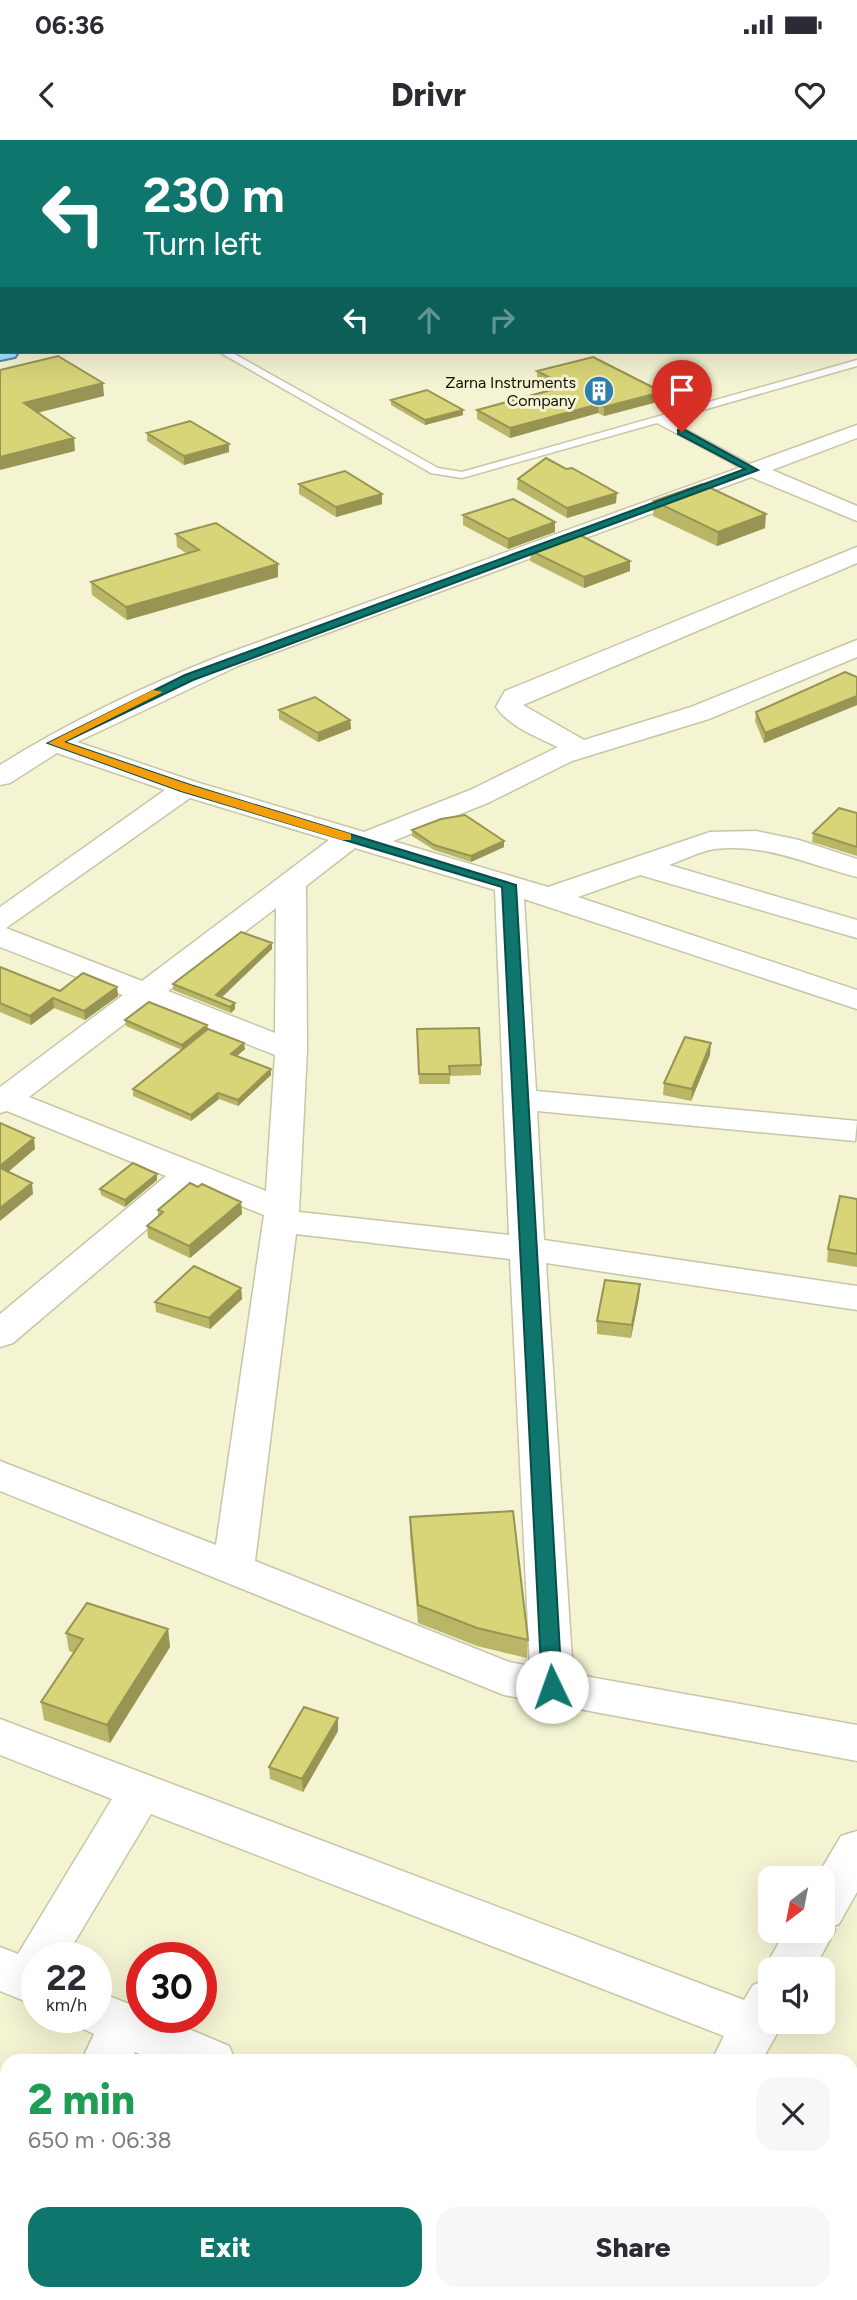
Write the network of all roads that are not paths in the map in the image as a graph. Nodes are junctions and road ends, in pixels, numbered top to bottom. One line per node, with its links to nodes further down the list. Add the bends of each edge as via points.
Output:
1 (228, 354): 3 (lane, via 435,471 451,475)
2 (857, 363): 3 (lane)
3 (658, 419): 5 (lane)
4 (857, 432): 5 (street)
5 (753, 470): 6 (street); 9 (street, via 219,665)
6 (857, 514)
7 (857, 554): 10 (street, via 514,697 509,707 524,719)
8 (857, 648): 10 (street, via 700,713)
9 (54, 743): 11 (street); 12 (street)
10 (582, 748): 13 (street, via 480,796)
11 (0, 777)
12 (186, 788): 13 (street); 19 (street)
13 (359, 840): 16 (street); 17 (street)
14 (636, 865): 15 (street, via 696,844 729,839 789,846); 18 (street); 20 (street)
15 (857, 868)
16 (291, 882): 22 (street); 24 (street)
17 (509, 885): 18 (street); 25 (street)
18 (549, 897): 23 (street)
19 (0, 921)
20 (857, 929)
21 (0, 936): 22 (street)
22 (145, 992): 24 (street); 26 (street)
23 (857, 1000)
24 (291, 1050): 29 (street)
25 (520, 1099): 27 (street); 30 (street)
26 (1, 1100): 28 (street)
27 (855, 1131)
28 (191, 1173): 29 (street); 32 (street)
29 (281, 1215): 30 (street); 34 (street)
30 (527, 1249): 31 (street); 35 (street)
31 (857, 1298)
32 (0, 1334)
33 (0, 1475): 34 (street)
34 (233, 1569): 35 (street, via 504,1678)
35 (552, 1687): 37 (street)
36 (0, 1737): 38 (street)
37 (857, 1743)
38 (141, 1791): 41 (street); 42 (street)
39 (857, 1850): 40 (street)
40 (835, 1888)
41 (46, 1942)
42 (753, 2029)
43 (108, 2033): 44 (street)
44 (183, 2054)

